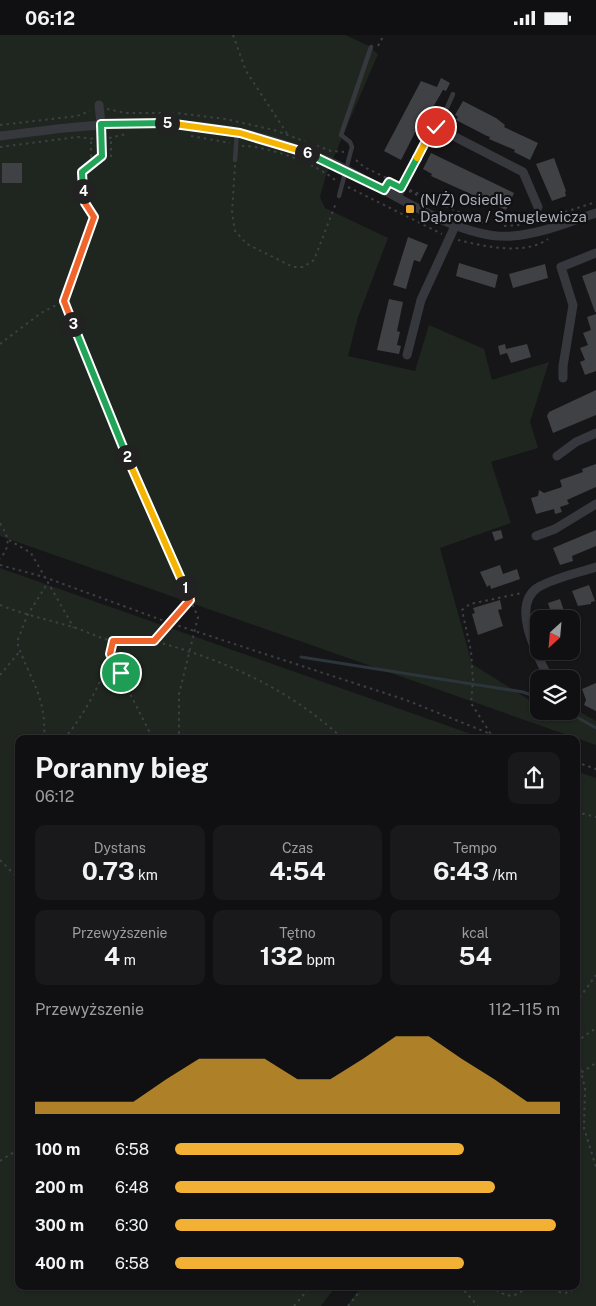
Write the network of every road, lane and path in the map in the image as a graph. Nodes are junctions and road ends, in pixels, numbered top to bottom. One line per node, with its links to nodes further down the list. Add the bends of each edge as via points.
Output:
1 (233, 35): 18 (path, via 246,71 288,135)
2 (371, 47): 18 (lane, via 341,135 352,144)
3 (453, 94): 10 (lane)
4 (88, 105): 6 (path)
5 (100, 108): 6 (path); 7 (path); 8 (street)
6 (87, 111): 9 (path, via 77,116)
7 (126, 113)
8 (101, 124): 11 (street, via 167,123); 13 (street); 16 (lane)
9 (0, 125)
10 (438, 128): 25 (street, via 430,133); 30 (street, via 523,172)
11 (237, 132): 22 (lane); 23 (street, via 301,150)
12 (126, 133): 14 (path)
13 (0, 136)
14 (111, 137): 16 (path); 21 (path)
15 (91, 139): 16 (path); 17 (path, via 77,137); 20 (path)
16 (102, 139): 19 (lane)
17 (0, 147)
18 (350, 155): 23 (lane); 25 (path, via 364,167)
19 (102, 156): 39 (path, via 82,172 85,203 94,217)
20 (91, 157)
21 (111, 157)
22 (235, 160): 27 (path, via 232,213 235,231 246,244 293,267 308,265 317,257)
23 (346, 170): 24 (lane); 26 (street)
24 (340, 184): 27 (lane); 37 (path)
25 (402, 187): 25 (path, via 486,224); 26 (path, via 389,182); 28 (street)
26 (384, 190): 28 (street)
27 (339, 196)
28 (397, 197): 34 (street)
29 (596, 202): 32 (path)
30 (538, 212): 32 (path)
31 (596, 213): 34 (street, via 511,237 483,234)
32 (540, 221): 33 (path)
33 (531, 223)
34 (456, 224): 37 (street)
35 (526, 224): 36 (path)
36 (502, 226)
37 (450, 238): 41 (street, via 421,300)
38 (596, 253): 42 (street, via 561,267 573,305)
39 (64, 301): 40 (path, via 41,313); 55 (path, via 118,438)
40 (0, 344)
41 (407, 355)
42 (564, 378)
43 (596, 433): 44 (street)
44 (557, 456)
45 (596, 505): 47 (street, via 555,529)
46 (0, 523): 48 (path)
47 (536, 536)
48 (9, 540): 49 (path, via 8,549); 52 (path, via 30,553)
49 (0, 559)
50 (0, 565): 52 (path)
51 (596, 567): 54 (street, via 542,586)
52 (44, 577): 53 (path); 58 (path)
53 (47, 583): 57 (path); 59 (path)
54 (530, 595): 66 (street, via 526,622); 73 (path, via 520,592 470,604 462,610 471,651 471,703)
55 (190, 600): 58 (path); 60 (path, via 198,617)
56 (0, 605): 57 (path)
57 (27, 616): 59 (path); 63 (path, via 17,642)
58 (170, 623): 60 (path); 62 (path)
59 (74, 627): 61 (path)
60 (195, 630): 64 (path); 73 (path, via 406,700)
61 (113, 641): 62 (path); 65 (path)
62 (154, 641): 64 (path)
63 (20, 651): 67 (path); 68 (path, via 41,699 46,717)
64 (190, 652): 71 (path, via 179,694); 72 (path, via 269,683)
65 (110, 654): 69 (path, via 108,666); 70 (path)
66 (545, 670)
67 (0, 675)
68 (44, 735)
69 (67, 735)
70 (151, 735)
71 (179, 735)
72 (338, 735)
73 (492, 735)
74 (580, 763): 75 (path)
75 (596, 769)
76 (580, 813): 77 (path)
77 (596, 817)
78 (0, 860): 79 (path)
79 (15, 874)
80 (596, 975): 81 (path)
81 (580, 997)
82 (596, 1027): 83 (path)
83 (580, 1039)
84 (596, 1063): 86 (path)
85 (580, 1064): 86 (path)
86 (582, 1071): 89 (path, via 584,1128)
87 (15, 1152): 88 (path)
88 (0, 1161)
89 (596, 1167)
90 (308, 1290): 97 (path)
91 (361, 1290): 98 (path)
92 (464, 1290): 99 (path)
93 (496, 1290): 94 (path, via 510,1296)
94 (525, 1290)
95 (556, 1290): 96 (path)
96 (572, 1292)
97 (294, 1306)
98 (348, 1306)
99 (478, 1306)

